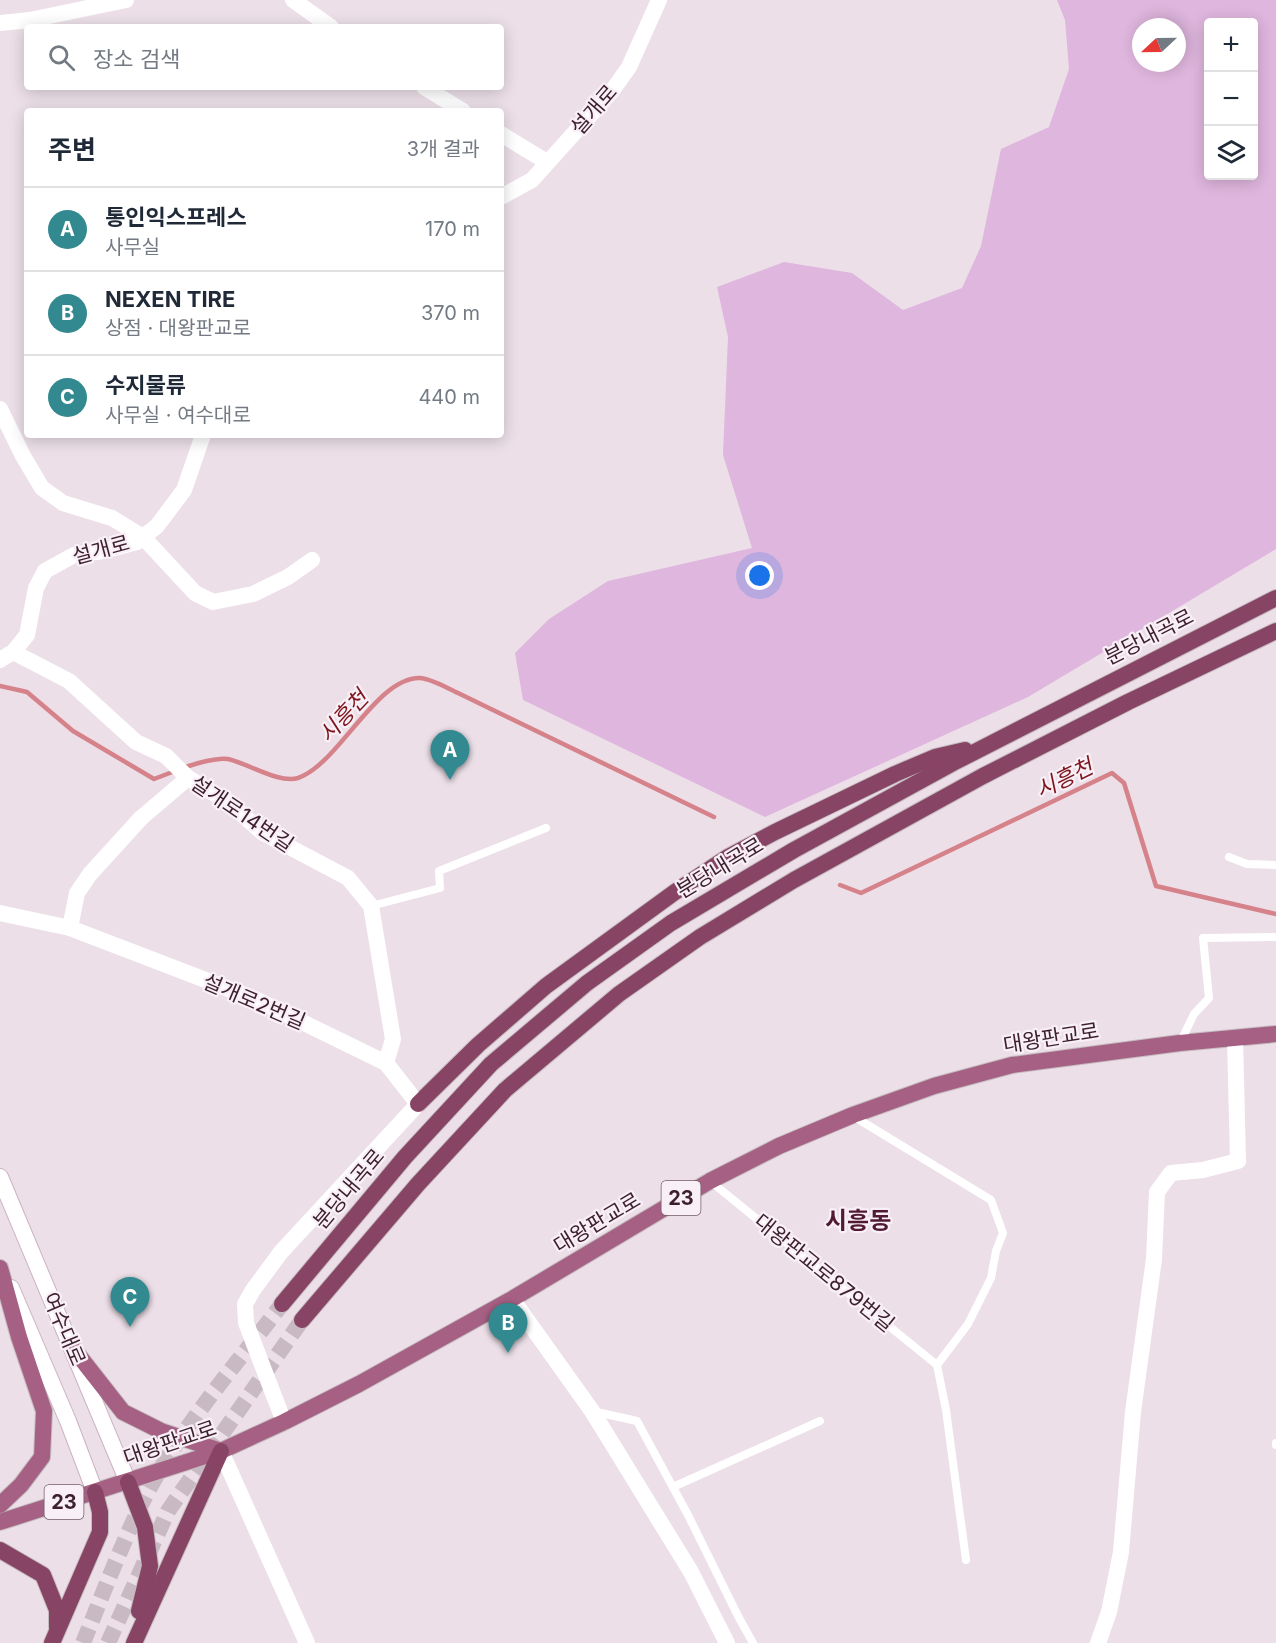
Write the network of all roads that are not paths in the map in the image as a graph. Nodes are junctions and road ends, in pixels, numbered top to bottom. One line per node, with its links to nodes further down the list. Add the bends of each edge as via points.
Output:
1 (126, 0): 4 (street)
2 (293, 0): 5 (street)
3 (659, 0): 9 (street, 설개로, via 629,67 597,110)
4 (0, 23)
5 (327, 24)
6 (429, 90): 7 (street)
7 (458, 108)
8 (504, 136): 9 (street)
9 (547, 162): 10 (street, 설개로, via 532,180)
10 (504, 195)
11 (0, 409): 13 (street, via 42,488 63,503 112,518)
12 (202, 438): 13 (street, 설개로, via 184,490 157,526)
13 (143, 537): 14 (street, via 195,593 213,602 254,594); 17 (street, 설개로, via 103,551 74,555 45,571 36,588 27,635)
14 (312, 560)
15 (1276, 598): 18 (highway, 분당내곡로)
16 (1276, 631): 39 (highway, via 983,776 794,880 700,937 619,994 505,1090 418,1184)
17 (7, 656): 19 (street, 설개로14번길, via 69,681 136,742 166,756)
18 (988, 746): 31 (highway, via 925,761 728,857 546,986); 38 (highway, 분당내곡로, via 794,850 671,923 587,983 491,1064 405,1157)
19 (188, 778): 23 (street, 설개로14번길, via 227,801 263,833 348,878); 25 (street, via 141,818 90,874 77,893)
20 (546, 828): 23 (lane, via 440,871 440,888)
21 (1229, 857): 22 (lane, via 1246,864)
22 (1276, 865)
23 (371, 906): 30 (street, via 393,1039)
24 (0, 913): 25 (street, 설개로2번길)
25 (70, 928): 30 (street, 설개로2번길, via 255,999)
26 (1276, 937): 29 (lane, via 1203,938 1209,998 1194,1014)
27 (1276, 1034): 28 (main road, 대왕판교로 / 23)
28 (1234, 1038): 29 (main road, 대왕판교로 / 23); 59 (street, via 1238,1161 1171,1173 1157,1192 1154,1259 1132,1412 1121,1552 1109,1612)
29 (1180, 1043): 32 (main road, 대왕판교로 / 23, via 1012,1065 934,1086)
30 (386, 1063): 31 (street, 설개로2번길)
31 (418, 1104): 44 (street, via 281,1252 245,1304 246,1323)
32 (853, 1115): 34 (main road, 대왕판교로 / 23); 41 (lane, via 991,1200 1003,1233 991,1278 978,1306)
33 (0, 1177): 40 (street, 여수대로)
34 (710, 1181): 37 (main road, 대왕판교로 / 23); 41 (lane, 대왕판교로879번길)
35 (0, 1263): 48 (street, 여수대로)
36 (0, 1268): 49 (main road, via 44,1410 42,1457)
37 (512, 1299): 42 (street); 44 (main road, 대왕판교로 / 23)
38 (282, 1304)
39 (302, 1320)
40 (72, 1347): 45 (main road, via 123,1412 161,1431); 46 (street, 여수대로)
41 (937, 1365): 52 (lane)
42 (592, 1411): 47 (lane, via 637,1422); 54 (street, via 691,1572)
43 (820, 1420): 47 (lane)
44 (284, 1422): 45 (main road, 대왕판교로 / 23)
45 (221, 1451): 46 (main road, 대왕판교로 / 23); 56 (highway); 57 (street)
46 (128, 1482): 48 (main road, 대왕판교로 / 23); 55 (highway, via 145,1527 150,1566)
47 (673, 1487): 58 (lane)
48 (95, 1492): 50 (main road, 대왕판교로 / 23); 53 (highway, via 100,1532)
49 (0, 1505)
50 (0, 1522)
51 (0, 1550): 53 (highway, via 43,1575 57,1610)
52 (966, 1560)
53 (54, 1638)
54 (722, 1640)
55 (129, 1643)
56 (134, 1643)
57 (307, 1643)
58 (753, 1643)
59 (1098, 1643)

